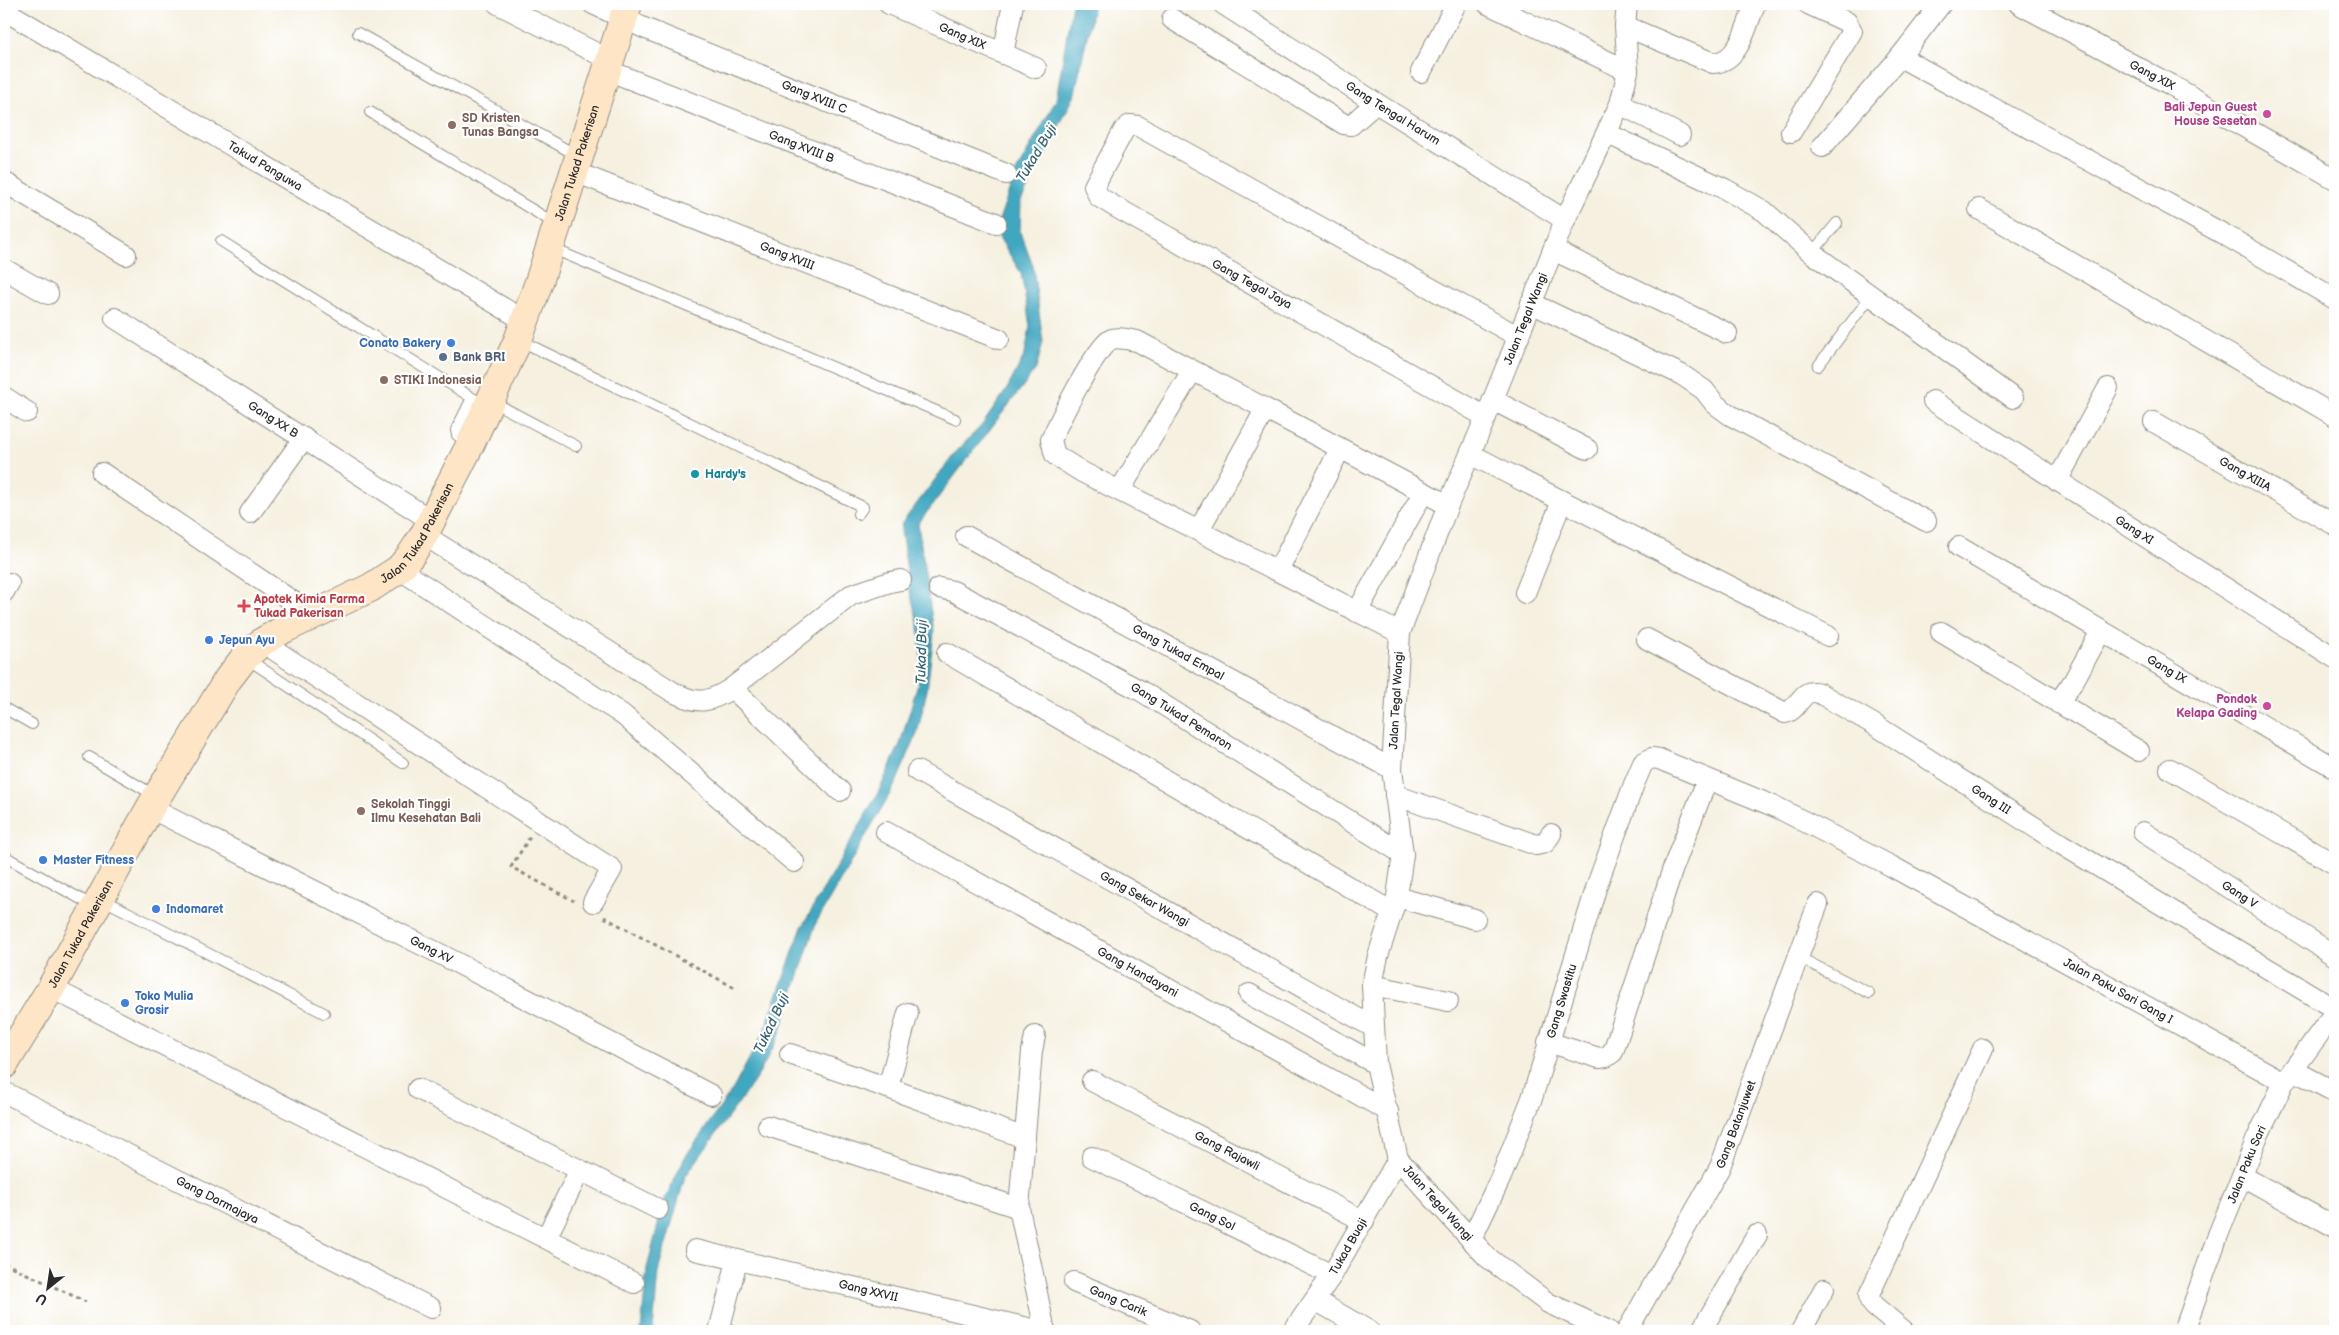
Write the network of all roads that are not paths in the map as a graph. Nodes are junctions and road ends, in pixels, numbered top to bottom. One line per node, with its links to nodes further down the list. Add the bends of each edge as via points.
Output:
1 (498, 4): 20 (street, Gang XVIII B)
2 (593, 4): 14 (street, Gang XVIII C)
3 (889, 4): 18 (street, Gang XIX)
4 (1013, 4): 18 (street)
5 (1223, 4): 24 (street, Gang Tengal Harum)
6 (1456, 4): 23 (street)
7 (1627, 4): 16 (street, Jalan Tegal Wangi)
8 (1755, 4): 16 (street, via 1735,51 1722,62 1713,63)
9 (1808, 4): 27 (street, via 1847,22 1852,31)
10 (1941, 4): 19 (street)
11 (2019, 4): 33 (street, Gang XIX, via 2171,85)
12 (1493, 5): 22 (street)
13 (4, 10): 50 (street, Takud Panguwa)
14 (625, 11): 20 (street, Jalan Tukad Pakerisan); 32 (street, Gang XVIII C)
15 (1172, 19): 24 (street, via 1344,124 1351,125)
16 (1625, 26): 22 (street, Jalan Tegal Wangi)
17 (358, 33): 31 (lane)
18 (1003, 54): 21 (street, Gang XIX)
19 (1900, 57): 30 (street); 47 (street)
20 (609, 65): 31 (street, Jalan Tukad Pakerisan); 37 (street, Gang XVIII B)
21 (1036, 68)
22 (1628, 71): 25 (street, Jalan Tegal Wangi)
23 (1421, 72)
24 (1376, 103): 36 (street, Gang Tengal Harum)
25 (1620, 104): 28 (street, Jalan Tegal Wangi); 29 (street)
26 (370, 112): 39 (lane)
27 (1791, 132)
28 (1608, 134): 36 (street, Jalan Tegal Wangi); 42 (street, via 1764,211)
29 (1680, 135)
30 (1822, 147)
31 (576, 164): 39 (street, Jalan Tukad Pakerisan); 53 (street, Gang XVIII)
32 (1006, 174)
33 (2335, 179)
34 (4, 182): 43 (street)
35 (1979, 209): 64 (street)
36 (1565, 220): 41 (street, Jalan Tegal Wangi)
37 (996, 223)
38 (1837, 223): 42 (lane)
39 (554, 236): 50 (street, Jalan Tukad Pakerisan); 65 (lane)
40 (221, 241): 60 (lane)
41 (1552, 250): 48 (street, Jalan Tegal Wangi); 51 (street)
42 (1812, 253): 46 (street)
43 (126, 254)
44 (4, 269): 45 (street)
45 (48, 294)
46 (1871, 296): 54 (lane); 58 (street)
47 (2335, 299)
48 (1531, 303): 52 (street, Jalan Tegal Wangi); 80 (street, via 1682,375 1704,390 1730,415)
49 (115, 318): 67 (street, Gang XX B)
50 (522, 330): 60 (street, Jalan Tukad Pakerisan); 79 (lane, via 863,507)
51 (1727, 333)
52 (1518, 337): 61 (street, Jalan Tegal Wangi); 61 (street, Gang Tegal Jaya, via 1138,126 1130,125 1121,134 1094,186 1099,197)
53 (999, 339)
54 (1818, 366)
55 (1192, 371): 62 (street); 74 (street); 74 (street, via 1137,341 1123,338 1111,339 1084,377 1056,428 1052,447 1055,455 1067,463)
56 (2108, 388): 73 (street)
57 (4, 397): 63 (street)
58 (2013, 398)
59 (1933, 401): 73 (street, Gang XI)
60 (485, 402): 68 (lane); 82 (street, Jalan Tukad Pakerisan, via 470,446)
61 (1490, 408): 70 (street); 71 (street, Jalan Tegal Wangi)
62 (1265, 410): 69 (street); 83 (street)
63 (28, 412)
64 (2335, 416)
65 (955, 419)
66 (2154, 422): 81 (street, Gang XIIIA)
67 (304, 438): 78 (street); 82 (street, Gang XX B)
68 (576, 446)
69 (1340, 449): 75 (street); 87 (street)
70 (1587, 449)
71 (1470, 454): 76 (street); 77 (street, Jalan Tegal Wangi)
72 (102, 472): 92 (street)
73 (2057, 481): 100 (street, Gang XI)
74 (1120, 490): 83 (street)
75 (1423, 492): 77 (street); 91 (street)
76 (1562, 501): 90 (street); 96 (street)
77 (1448, 505): 95 (street, Jalan Tegal Wangi)
78 (250, 513)
79 (858, 514)
80 (1926, 521)
81 (2335, 525)
82 (428, 528): 86 (street, Jalan Tukad Pakerisan); 101 (street, Gang XX B, via 684,697 713,700)
83 (1199, 530): 87 (street)
84 (966, 536): 110 (street, Gang Tukad Empal)
85 (1959, 547): 93 (street, Gang IX)
86 (398, 570): 92 (street, Jalan Tukad Pakerisan, via 370,588); 122 (street, via 623,715)
87 (1278, 571): 91 (street)
88 (901, 580): 101 (street, Gang XX B, via 851,595)
89 (946, 590): 120 (street, Gang Tukad Pemaron, via 1141,691)
90 (1526, 593)
91 (1357, 612): 95 (street)
92 (313, 615): 98 (street, Jalan Tukad Pakerisan)
93 (2101, 631): 102 (street); 109 (street, Gang IX)
94 (1941, 632): 102 (street)
95 (1400, 633): 110 (street, Jalan Tegal Wangi)
96 (1828, 636)
97 (1648, 639): 136 (street, Gang III, via 1785,713 1804,694 1810,691 1819,693)
98 (254, 650): 108 (lane); 116 (street, Jalan Tukad Pakerisan, via 228,679); 124 (street, via 612,869)
99 (947, 653): 126 (street)
100 (2335, 658)
101 (732, 688): 114 (street)
102 (2058, 703): 105 (street)
103 (4, 708): 104 (lane)
104 (32, 724)
105 (2139, 751)
106 (89, 757): 116 (lane)
107 (1647, 760): 113 (street, Jalan Paku Sari Gang I, via 1659,759); 141 (street, Gang Swastitu, via 1634,784 1598,882)
108 (404, 763)
109 (2335, 768)
110 (1392, 769): 115 (street, Jalan Tegal Wangi)
111 (2170, 769): 123 (street)
112 (917, 771): 139 (street, Gang Sekar Wangi)
113 (1707, 780): 141 (street, via 1673,868 1613,1052 1599,1058); 146 (street, Jalan Paku Sari Gang I, via 1778,808)
114 (840, 791)
115 (1395, 795): 119 (street, via 1536,845 1545,843); 120 (street, Jalan Tegal Wangi)
116 (154, 802): 125 (street, Jalan Tukad Pakerisan); 152 (street, Gang XV)
117 (886, 832): 153 (street, Gang Handayani)
118 (2143, 832): 129 (street, Gang V)
119 (1551, 834)
120 (1403, 854): 126 (street, Jalan Tegal Wangi)
121 (4, 856): 125 (lane)
122 (794, 862)
123 (2335, 864)
124 (593, 902)
125 (99, 903): 132 (street, Jalan Tukad Pakerisan); 137 (lane)
126 (1394, 904): 128 (street); 131 (street, Jalan Tegal Wangi)
127 (1818, 904): 130 (street, Gang Batanjuwet)
128 (1475, 919)
129 (2335, 956)
130 (1798, 957): 133 (lane); 181 (street, Gang Batanjuwet, via 1720,1167)
131 (1372, 985): 135 (street); 139 (street, Jalan Tegal Wangi)
132 (51, 988): 144 (street, Jalan Tukad Pakerisan); 165 (street)
133 (1869, 993)
134 (1249, 994): 145 (street)
135 (1448, 1001)
136 (2335, 1010): 146 (street, Jalan Paku Sari)
137 (324, 1013)
138 (908, 1013): 148 (street)
139 (1373, 1027): 145 (street, Jalan Tegal Wangi)
140 (1035, 1036): 155 (street)
141 (1548, 1042): 166 (street, Gang Swastitu, via 1532,1098)
142 (1983, 1049): 184 (street, via 1870,1295 1874,1306)
143 (790, 1054): 148 (street)
144 (6, 1055)
145 (1376, 1064): 153 (street, Jalan Tegal Wangi)
146 (2289, 1076): 151 (street, Jalan Paku Sari Gang I); 159 (street, Jalan Paku Sari, via 2257,1138)
147 (1092, 1081): 162 (street, Gang Rajawli)
148 (888, 1088): 155 (street)
149 (418, 1089): 158 (street)
150 (4, 1092): 174 (street, Gang Darmajaya)
151 (2335, 1092)
152 (711, 1095)
153 (1388, 1111): 157 (street, Jalan Tegal Wangi)
154 (768, 1126): 160 (street)
155 (1025, 1138): 160 (street)
156 (1092, 1157): 169 (street, Gang Sol)
157 (1398, 1159): 162 (street, Tukad Buaji); 166 (street, Jalan Tegal Wangi)
158 (580, 1170): 161 (street); 165 (street)
159 (2242, 1176): 163 (street); 185 (street, Jalan Paku Sari)
160 (1019, 1208): 176 (street)
161 (658, 1209)
162 (1364, 1221): 169 (street, Tukad Buaji)
163 (2335, 1227)
164 (1757, 1235): 182 (street)
165 (546, 1238): 171 (street)
166 (1470, 1240): 180 (street, Jalan Tegal Wangi, via 1487,1257 1548,1303)
167 (695, 1250): 168 (street, Gang XXVII)
168 (737, 1261): 175 (street); 176 (street, Gang XXVII)
169 (1332, 1275): 173 (street, Tukad Buaji)
170 (1074, 1282): 177 (street, Gang Carik)
171 (634, 1283)
172 (1824, 1290): 183 (street)
173 (1315, 1300): 178 (street, Tukad Buaji); 179 (street)
174 (430, 1308)
175 (719, 1331)
176 (1043, 1331)
177 (1190, 1331)
178 (1293, 1331)
179 (1369, 1331)
180 (1609, 1331)
181 (1627, 1331)
182 (1701, 1331)
183 (1801, 1331)
184 (1904, 1331)
185 (2184, 1331)

